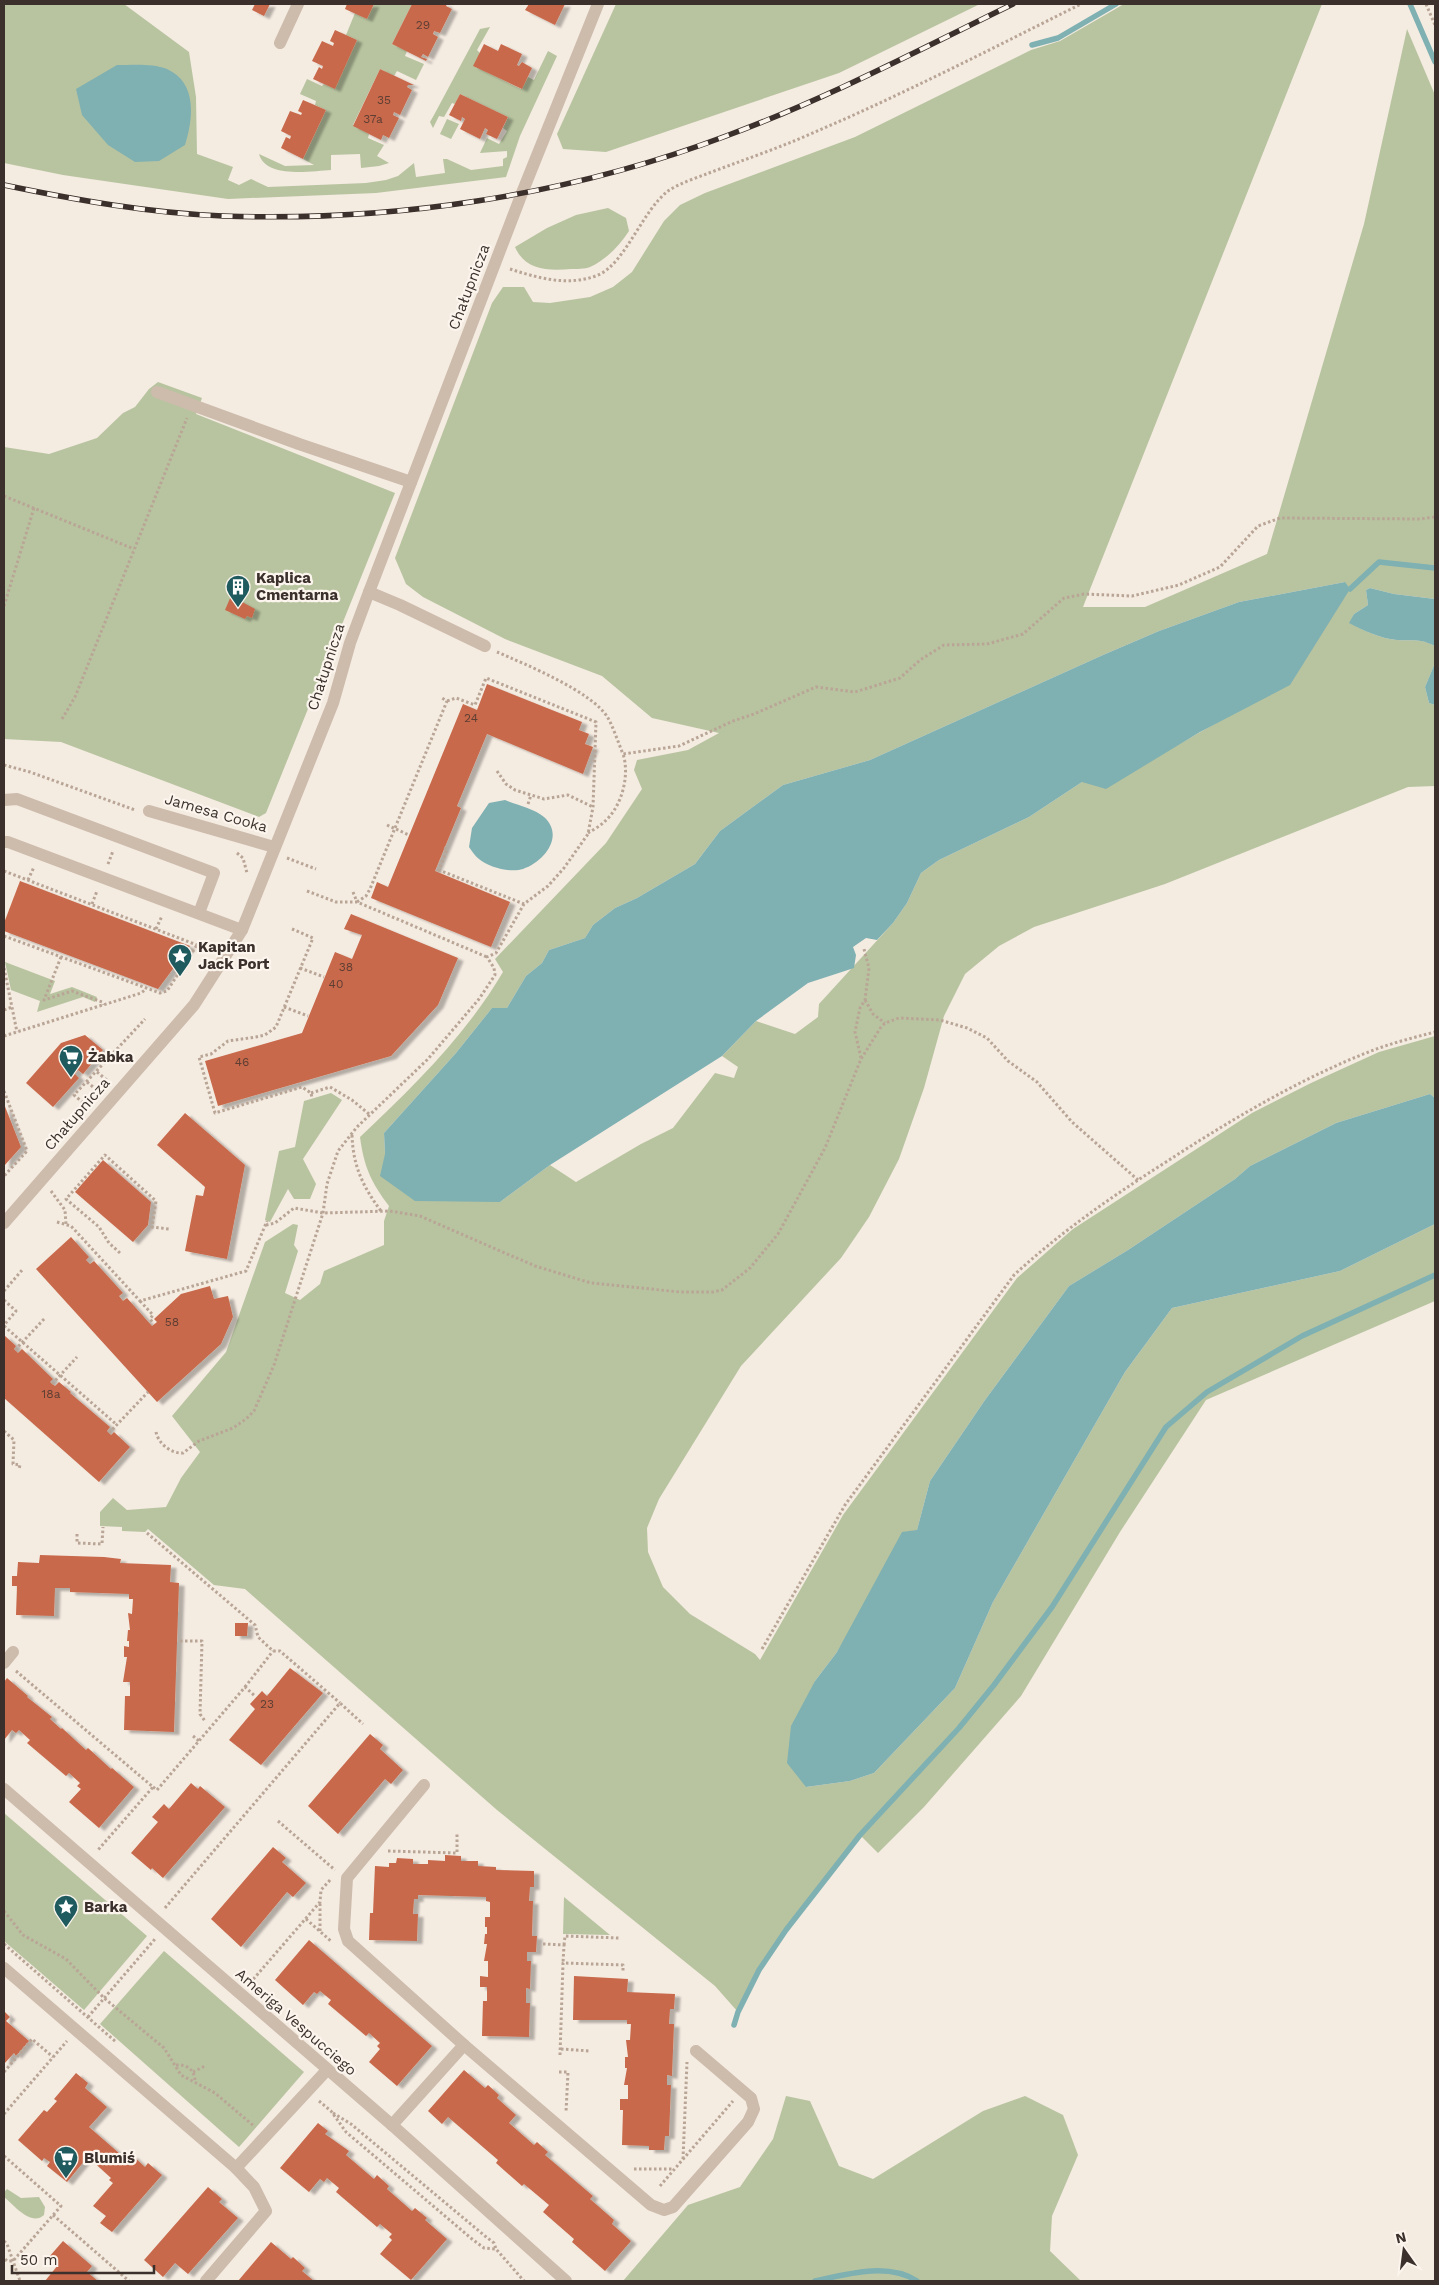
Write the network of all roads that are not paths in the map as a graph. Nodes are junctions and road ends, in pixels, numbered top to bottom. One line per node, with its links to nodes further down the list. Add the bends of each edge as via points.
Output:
1 (298, 4): 3 (street)
2 (598, 4): 5 (street, Chałupnicza)
3 (280, 43)
4 (157, 392): 5 (street)
5 (411, 482): 6 (street, Chałupnicza)
6 (369, 592): 7 (street); 11 (street, Chałupnicza, via 329,712)
7 (485, 646)
8 (4, 800): 12 (street, via 17,799 214,873)
9 (149, 811): 11 (street, Jamesa Cooka)
10 (4, 842): 12 (street)
11 (274, 847): 13 (street, Chałupnicza)
12 (198, 913): 13 (street)
13 (242, 930): 14 (street, Chałupnicza, via 194,1005)
14 (4, 1223)
15 (424, 1784): 18 (street, via 347,1878 344,1929 348,1941)
16 (4, 1789): 20 (street, Ameriga Vespucciego)
17 (4, 1968): 22 (street)
18 (464, 2045): 19 (street, via 651,2205 664,2210 673,2207 748,2122 754,2109 751,2098); 21 (street)
19 (696, 2051)
20 (327, 2070): 21 (street, Ameriga Vespucciego); 22 (street)
21 (392, 2125): 24 (street, Ameriga Vespucciego)
22 (236, 2168): 23 (street, via 254,2187 266,2211)
23 (206, 2281)
24 (566, 2281)

